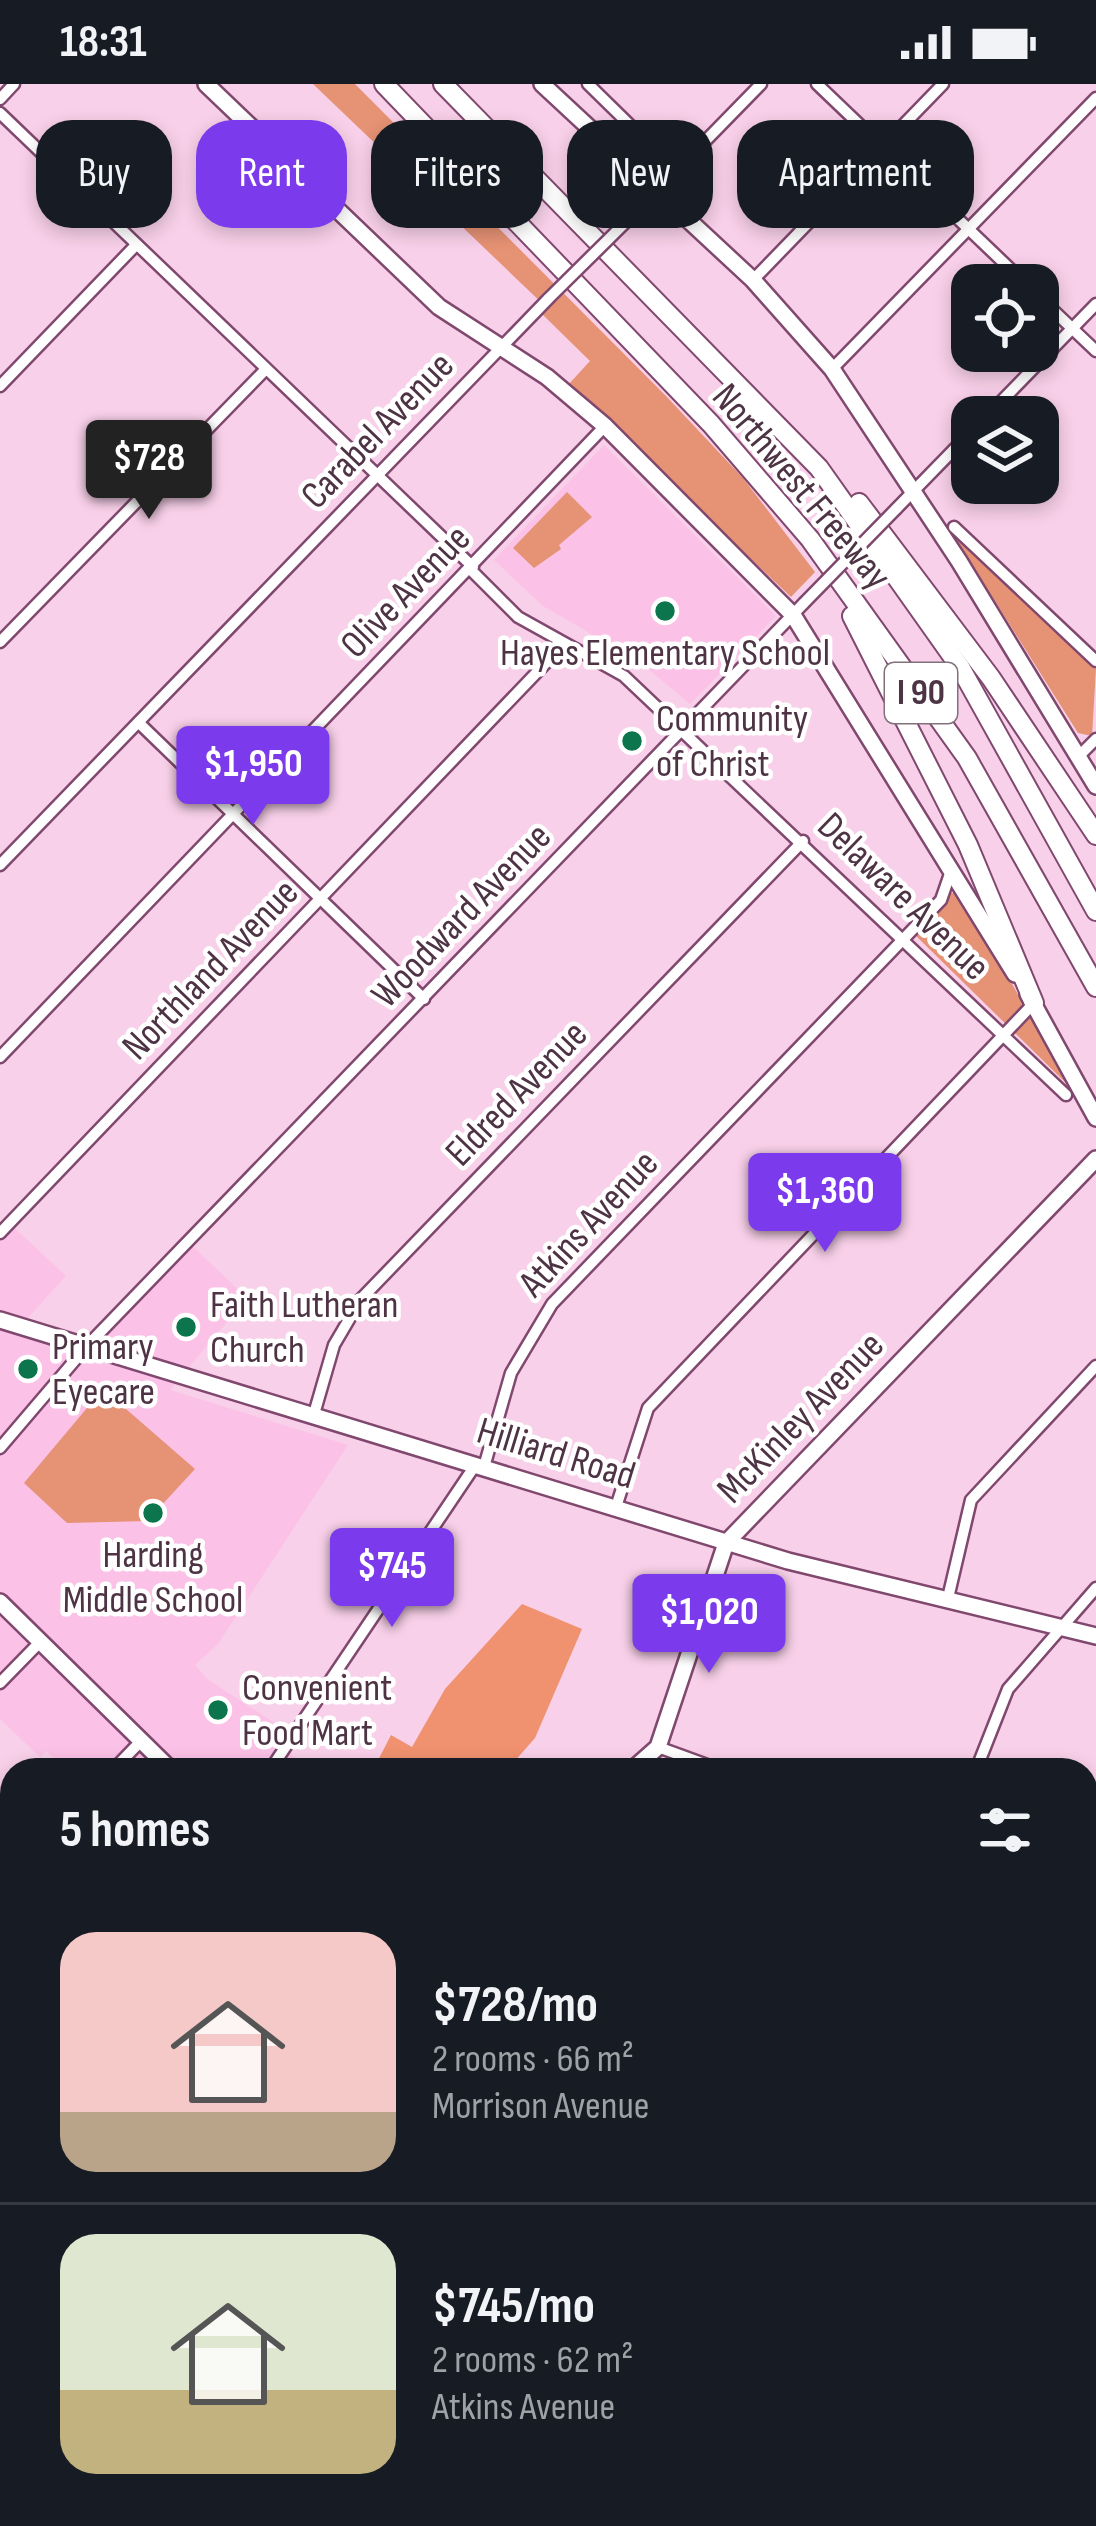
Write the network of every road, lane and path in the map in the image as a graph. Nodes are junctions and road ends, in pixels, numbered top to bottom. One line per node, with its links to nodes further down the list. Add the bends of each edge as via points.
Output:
1 (14, 84): 12 (street)
2 (206, 84): 32 (main road, via 439,307)
3 (371, 84): 14 (highway)
4 (384, 84): 15 (highway, Northwest Freeway / I 90)
5 (443, 84): 41 (highway, Northwest Freeway / I 90)
6 (542, 84): 16 (main road)
7 (588, 84): 17 (street)
8 (761, 84): 20 (street, Carabel Avenue)
9 (818, 84): 18 (street)
10 (943, 84): 19 (street)
11 (1096, 98): 25 (street)
12 (0, 99)
13 (0, 113): 26 (street, Delaware Avenue)
14 (411, 120)
15 (419, 120)
16 (580, 120)
17 (625, 120)
18 (855, 120)
19 (908, 120)
20 (713, 133)
21 (523, 228): 38 (highway, Northwest Freeway / I 90)
22 (620, 228): 32 (street, Carabel Avenue, bridge)
23 (696, 228): 28 (main road)
24 (803, 228): 28 (street)
25 (968, 230): 27 (street); 34 (street)
26 (136, 245): 35 (street, Delaware Avenue); 36 (street)
27 (1004, 264)
28 (753, 280): 34 (main road)
29 (1096, 304): 31 (street)
30 (1059, 316): 31 (street)
31 (1072, 328): 33 (street); 37 (street)
32 (499, 349): 39 (main road); 42 (street, Carabel Avenue)
33 (1096, 351)
34 (832, 369): 43 (main road)
35 (265, 370): 42 (street, Delaware Avenue); 47 (street)
36 (0, 386)
37 (1006, 396)
38 (711, 424): 67 (highway, Northwest Freeway / I 90, via 810,539 967,758); 69 (highway, via 815,556 863,635 968,845)
39 (605, 427): 45 (street, Olive Avenue); 46 (main road)
40 (951, 452): 43 (street, Woodward Avenue)
41 (819, 468): 56 (highway, via 889,539); 65 (highway, Northwest Freeway / I 90, via 960,668)
42 (378, 475): 45 (street, Delaware Avenue); 50 (street, Carabel Avenue)
43 (914, 490): 46 (street, Woodward Avenue, bridge); 53 (main road)
44 (954, 527): 49 (street)
45 (471, 568): 48 (street, Delaware Avenue, via 518,617); 55 (street, Olive Avenue)
46 (799, 609): 51 (street, Woodward Avenue); 61 (main road)
47 (0, 642)
48 (564, 644): 51 (street, Delaware Avenue, via 624,676); 62 (street, Northland Avenue)
49 (1096, 662)
50 (140, 723): 55 (street); 59 (street, Carabel Avenue)
51 (684, 729): 58 (street, Delaware Avenue); 68 (street, Woodward Avenue)
52 (1096, 739): 53 (street)
53 (1079, 756): 54 (main road)
54 (1096, 786)
55 (235, 814): 62 (street); 71 (street, Olive Avenue)
56 (1096, 836)
57 (0, 840): 59 (street)
58 (803, 841): 66 (street, Delaware Avenue); 79 (street, Eldred Avenue, via 361,1299 334,1345)
59 (13, 852): 60 (street, Carabel Avenue)
60 (0, 865)
61 (951, 868): 63 (street, Atkins Avenue); 64 (main road)
62 (322, 898): 68 (street); 75 (street, Northland Avenue)
63 (941, 900): 64 (street); 66 (street, Atkins Avenue)
64 (970, 902): 69 (main road)
65 (1096, 911)
66 (903, 936): 70 (street, Delaware Avenue); 81 (street, Atkins Avenue, via 552,1304 511,1373)
67 (1096, 987)
68 (424, 999): 77 (street, Woodward Avenue)
69 (1034, 1003): 70 (street); 73 (main road)
70 (1003, 1034): 72 (street, Delaware Avenue); 82 (street, via 648,1408)
71 (0, 1057)
72 (1066, 1095)
73 (1096, 1118)
74 (1096, 1159): 83 (main road, McKinley Avenue)
75 (0, 1233)
76 (0, 1320): 77 (main road, Hilliard Road)
77 (87, 1346): 79 (main road, Hilliard Road); 80 (street, Woodward Avenue)
78 (1096, 1366): 85 (street, via 971,1500)
79 (314, 1414): 81 (main road, Hilliard Road)
80 (0, 1448)
81 (480, 1465): 82 (main road, Hilliard Road); 95 (street, Atkins Avenue)
82 (616, 1508): 83 (main road, Hilliard Road)
83 (726, 1544): 85 (main road, Hilliard Road); 92 (main road, McKinley Avenue)
84 (1096, 1588): 87 (street)
85 (948, 1598): 87 (main road, Hilliard Road)
86 (0, 1602): 89 (main road)
87 (1057, 1628): 88 (main road, Hilliard Road); 98 (street, via 1008,1689)
88 (1096, 1636)
89 (40, 1642): 90 (street); 91 (main road)
90 (0, 1683)
91 (141, 1741): 93 (street); 94 (main road)
92 (658, 1747): 96 (main road, McKinley Avenue); 97 (street)
93 (124, 1758)
94 (159, 1758)
95 (278, 1758)
96 (646, 1758)
97 (688, 1758)
98 (981, 1758)

